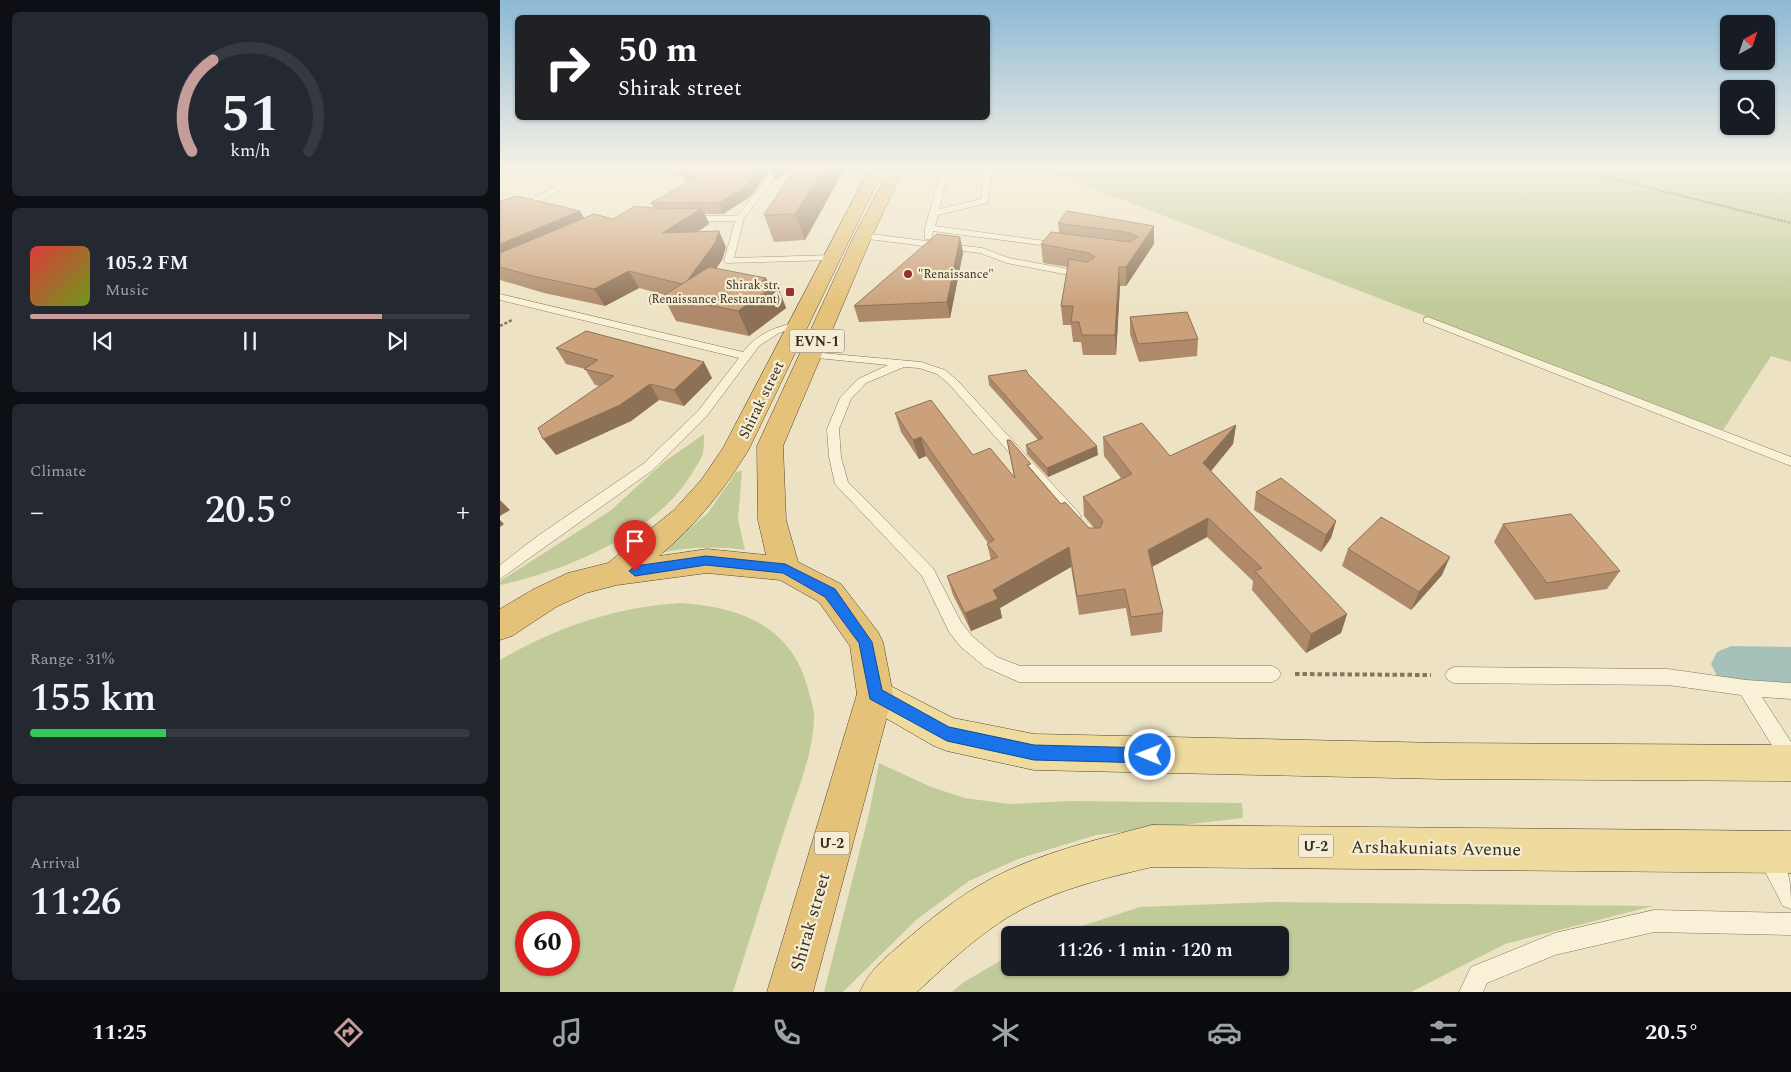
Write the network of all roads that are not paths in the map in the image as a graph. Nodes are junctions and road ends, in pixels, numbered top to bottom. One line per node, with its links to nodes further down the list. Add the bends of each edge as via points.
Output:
1 (743, 214): 5 (lane)
2 (853, 214): 11 (highway, Shirak street / EVN-1)
3 (874, 214): 8 (highway, Shirak street / EVN-1)
4 (934, 214): 7 (lane)
5 (740, 218): 6 (lane); 11 (lane, via 729,261)
6 (678, 220)
7 (930, 228): 9 (lane); 10 (lane)
8 (863, 236): 9 (lane); 16 (highway, Shirak street / EVN-1)
9 (927, 243): 12 (lane, via 982,251 1007,260)
10 (1074, 248)
11 (831, 258): 15 (highway, Shirak street / EVN-1)
12 (1089, 276)
13 (500, 297): 17 (lane)
14 (1428, 320): 19 (lane)
15 (798, 325): 17 (lane, via 774,332); 23 (highway, Shirak street / EVN-1, via 720,478 676,526)
16 (811, 355): 18 (lane); 21 (highway, Shirak street / EVN-1, via 770,446 772,520)
17 (744, 356): 22 (lane, via 724,388 702,414 648,467 544,538)
18 (903, 363): 20 (lane, via 941,372 953,382); 25 (lane, via 862,381 846,398 833,429 835,457 842,484 928,572 955,627 967,642 991,662 1020,674)
19 (1791, 462)
20 (1083, 527)
21 (785, 569): 23 (highway, Shirak street / Մ-2, via 706,561); 29 (highway, Shirak street / Մ-2, via 830,593 866,642)
22 (500, 573)
23 (617, 573): 24 (highway, Shirak street / Մ-2, via 580,582 544,598)
24 (500, 626)
25 (1272, 674)
26 (1454, 675): 27 (lane, via 1668,677)
27 (1746, 688): 28 (lane); 30 (lane)
28 (1791, 691)
29 (875, 694): 30 (main road, via 947,734 1034,752 1442,761); 34 (highway, Shirak street / Մ-2)
30 (1791, 761)
31 (1778, 852): 32 (lane); 35 (main road, Arshakuniats Avenue / Մ-2, via 1152,846 1073,866 983,908)
32 (1791, 898)
33 (1791, 924): 36 (lane, via 1654,920 1555,944 1479,976)
34 (790, 992)
35 (883, 992)
36 (1471, 992)

